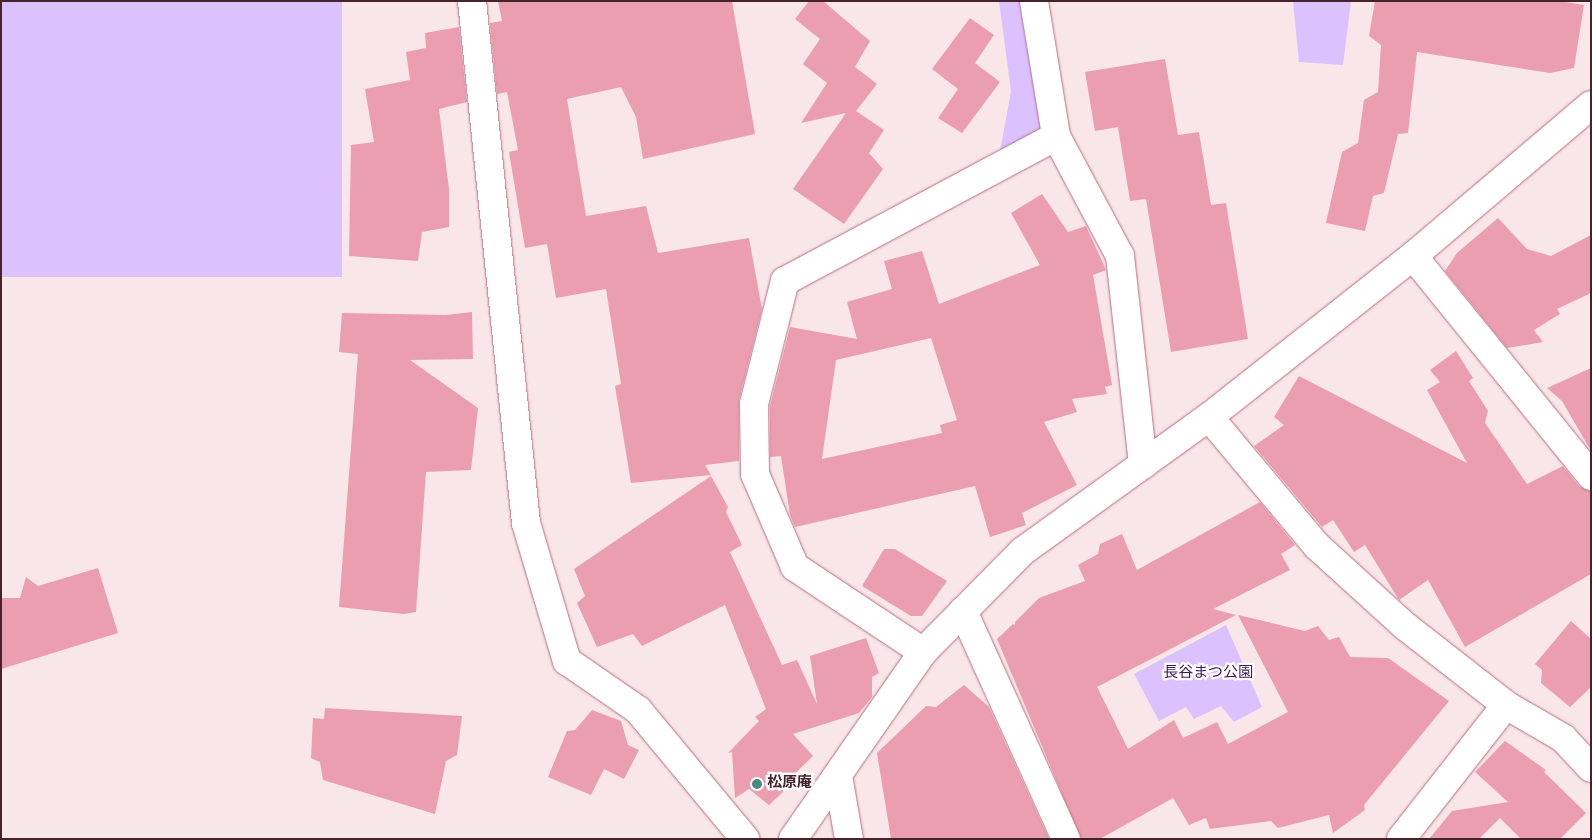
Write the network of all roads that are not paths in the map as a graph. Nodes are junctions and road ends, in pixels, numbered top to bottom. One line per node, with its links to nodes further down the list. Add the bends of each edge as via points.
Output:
1 (472, 1): 14 (street, via 526,523 567,661 638,710)
2 (1034, 1): 4 (street)
3 (1591, 105): 5 (street)
4 (1056, 136): 7 (street, via 1120,256); 10 (street, via 785,281 754,404 755,474 795,567)
5 (1413, 256): 6 (street); 8 (street)
6 (1209, 416): 7 (street); 11 (street, via 1317,546 1405,626)
7 (1143, 465): 9 (street, via 1023,551)
8 (1591, 476)
9 (963, 611): 10 (street); 17 (street)
10 (922, 652): 13 (street)
11 (1506, 705): 12 (street, via 1563,738); 18 (street)
12 (1591, 768)
13 (838, 776): 15 (street); 16 (street)
14 (745, 839)
15 (793, 839)
16 (849, 839)
17 (1066, 839)
18 (1401, 839)

